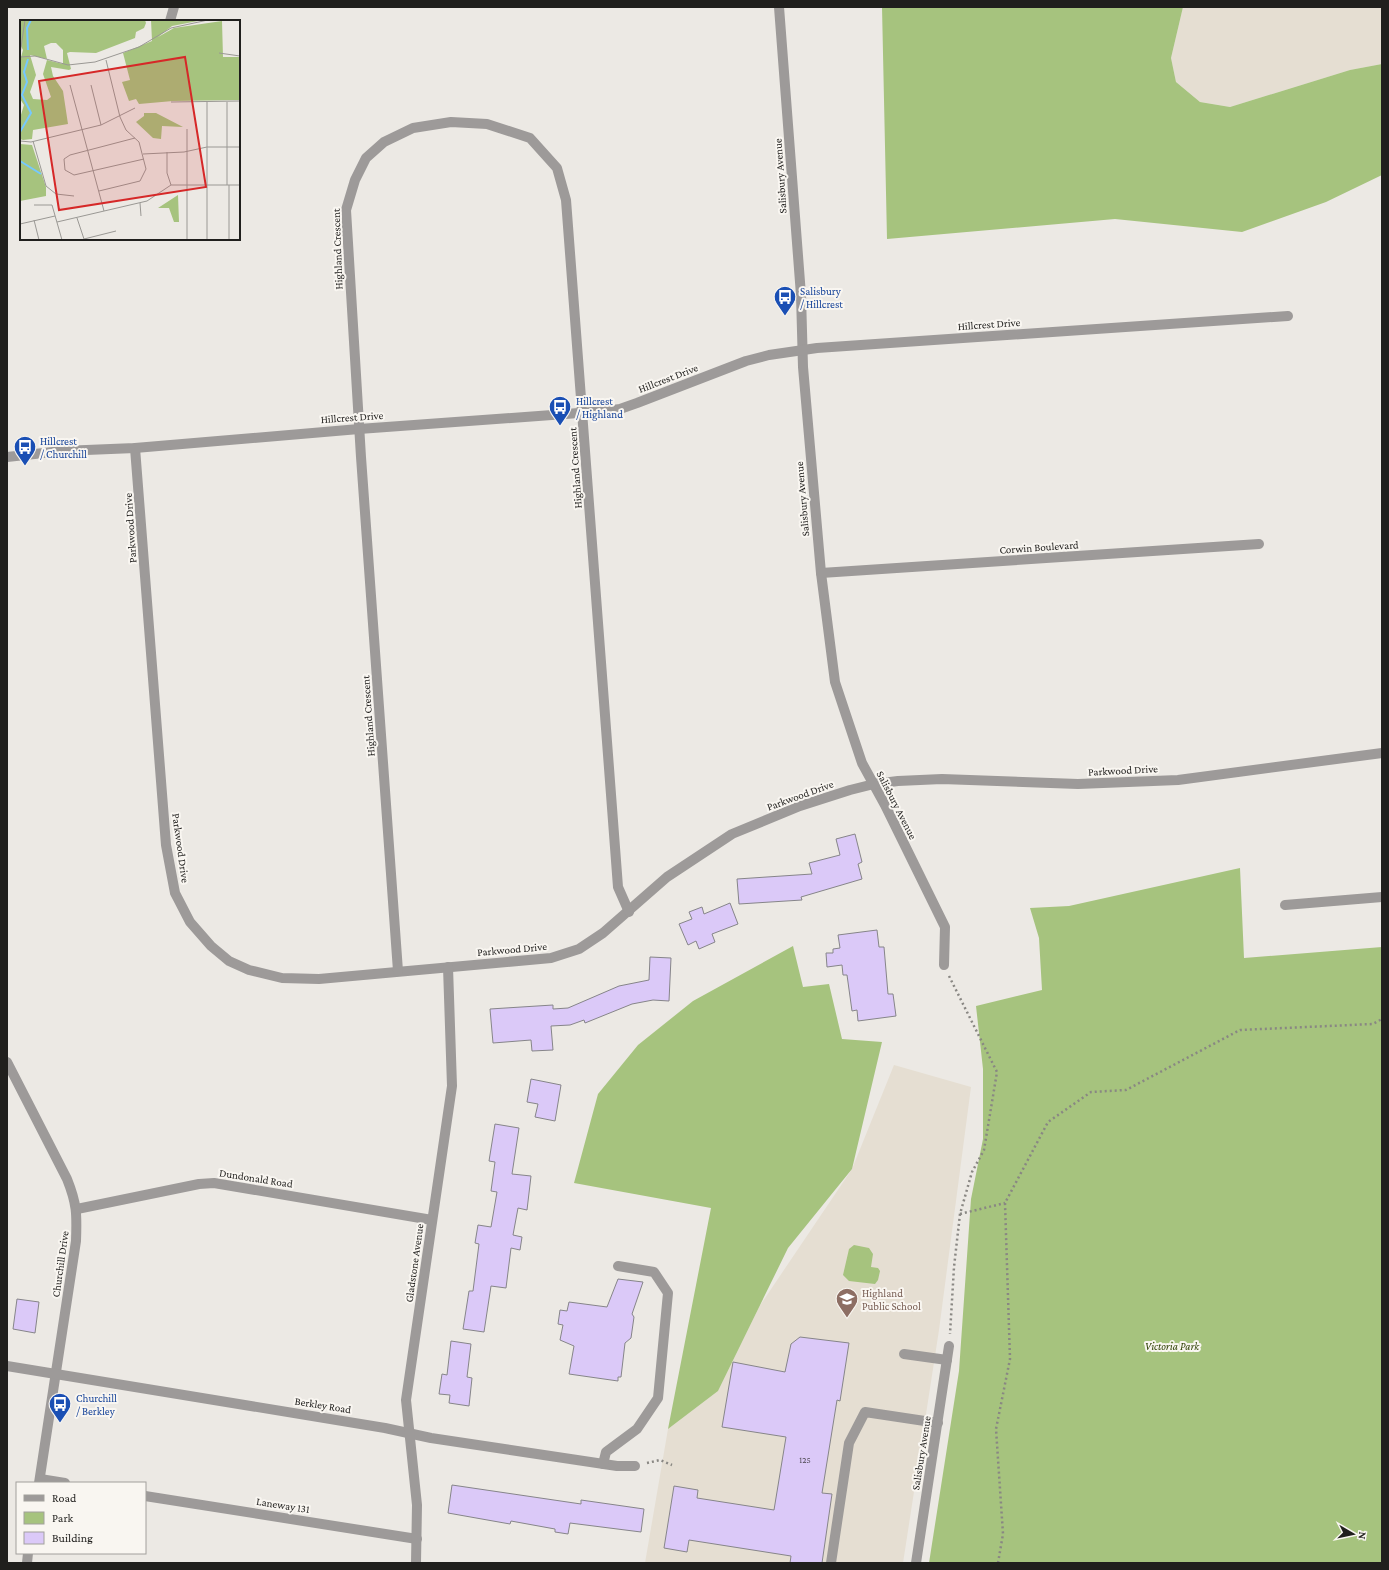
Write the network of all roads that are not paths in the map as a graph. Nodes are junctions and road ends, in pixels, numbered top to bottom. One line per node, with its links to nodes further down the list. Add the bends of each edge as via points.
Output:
1 (174, 7): 3 (street)
2 (779, 7): 5 (street, Salisbury Avenue, via 801,295)
3 (170, 20)
4 (1288, 316): 5 (street, Hillcrest Drive)
5 (802, 350): 6 (street, Hillcrest Drive, via 746,361 620,409); 11 (street, Salisbury Avenue)
6 (583, 413): 7 (street, Hillcrest Drive); 7 (street, Highland Crescent, via 566,200 557,168 530,138 487,124 451,122 413,128 384,142 366,158 355,180 346,210); 16 (street, Highland Crescent, via 618,887)
7 (359, 429): 8 (street, Hillcrest Drive); 19 (street, Highland Crescent)
8 (136, 448): 9 (street, Hillcrest Drive, via 62,451); 19 (street, Parkwood Drive, via 166,845 175,893 190,922 211,946 229,961 249,970 282,978 319,979)
9 (7, 457)
10 (1259, 544): 11 (street, Corwin Boulevard)
11 (821, 573): 13 (street, Salisbury Avenue, via 835,682 862,763)
12 (1382, 753): 13 (street, Parkwood Drive, via 1178,780 1078,784 942,780)
13 (874, 784): 16 (street, Parkwood Drive, via 800,806 732,834 667,877); 17 (street, Salisbury Avenue, via 945,927)
14 (1382, 897): 15 (street)
15 (1285, 905)
16 (628, 912): 18 (street, Parkwood Drive, via 579,949 551,958)
17 (944, 965)
18 (448, 967): 19 (street, Parkwood Drive); 22 (street, Gladstone Avenue, via 452,1086)
19 (398, 971)
20 (7, 1062): 21 (street, Churchill Drive, via 67,1179)
21 (77, 1209): 22 (street, Dundonald Road, via 214,1183); 28 (street, Churchill Drive, via 76,1241)
22 (432, 1220): 30 (street, Gladstone Avenue, via 406,1400)
23 (618, 1266): 31 (street, via 654,1272 668,1293 658,1398 636,1429 606,1452)
24 (949, 1346): 26 (street, Salisbury Avenue)
25 (904, 1354): 26 (street)
26 (947, 1360): 29 (street, Salisbury Avenue)
27 (7, 1366): 28 (street, Berkley Road)
28 (56, 1374): 30 (street, Berkley Road); 33 (street, Churchill Drive)
29 (938, 1423): 38 (street, via 865,1412 849,1443); 39 (street, Salisbury Avenue)
30 (409, 1434): 31 (street, Berkley Road); 36 (street, Gladstone Avenue, via 418,1505)
31 (603, 1464): 32 (street, Berkley Road)
32 (635, 1466)
33 (39, 1481): 34 (street)
34 (52, 1482)
35 (146, 1496): 36 (street, Laneway 131)
36 (417, 1539): 37 (street, Gladstone Avenue)
37 (416, 1563)
38 (831, 1563)
39 (916, 1563)

